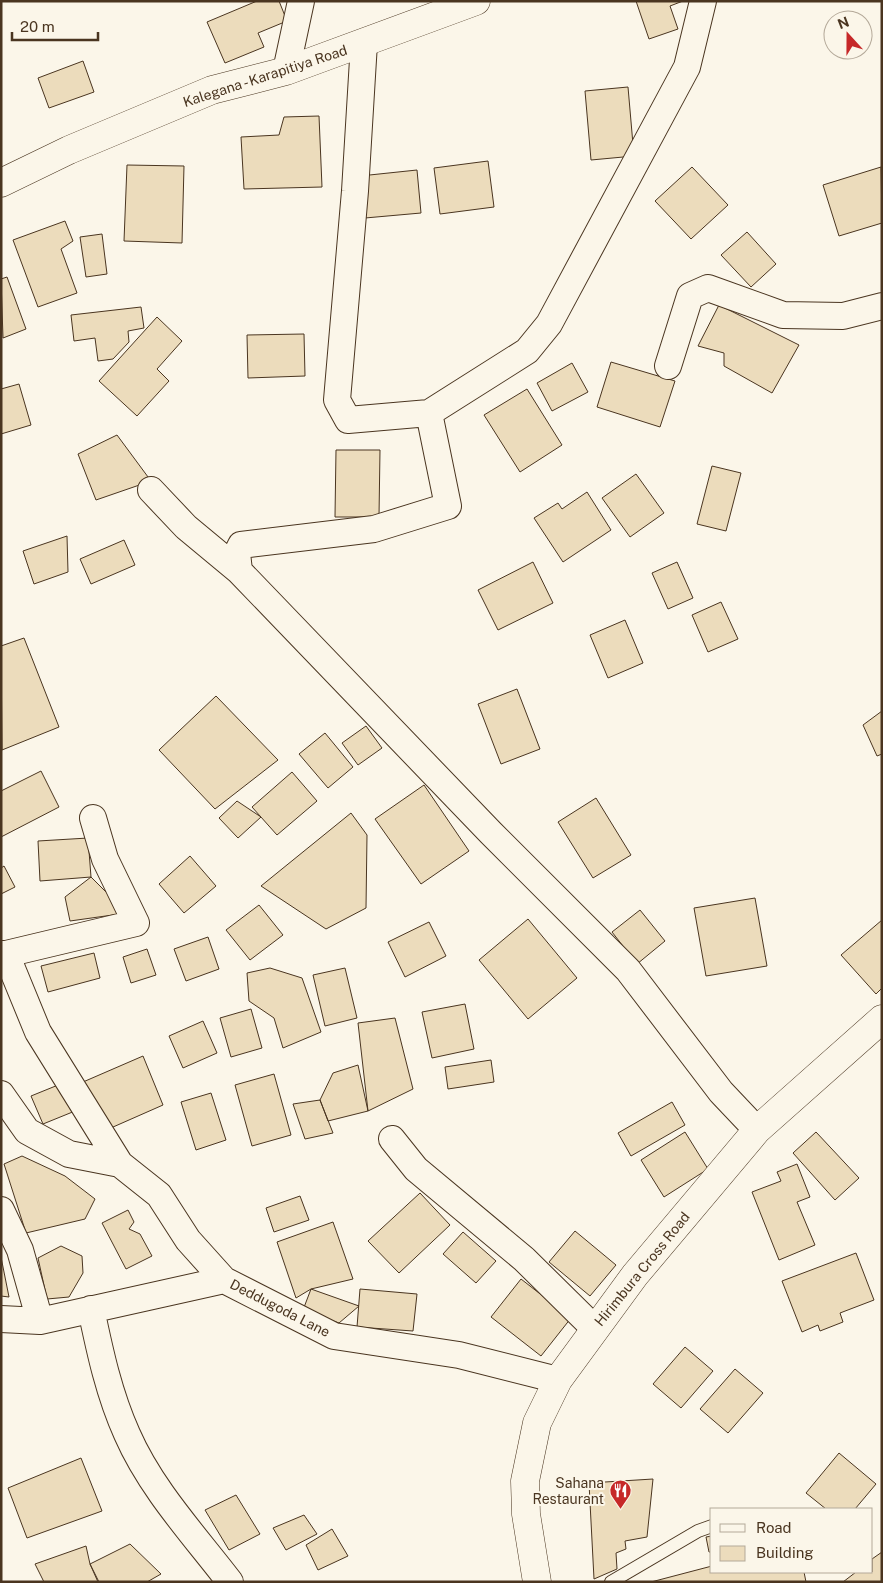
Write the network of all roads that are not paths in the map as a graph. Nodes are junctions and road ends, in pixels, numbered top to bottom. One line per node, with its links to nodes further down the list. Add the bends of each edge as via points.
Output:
1 (301, 1): 5 (street)
2 (476, 1): 4 (main road, Kalegana - Karapitiya Road)
3 (703, 1): 9 (street, via 687,67 549,324 527,351)
4 (364, 43): 5 (main road, Kalegana - Karapitiya Road); 9 (street, via 355,191 336,400 348,420)
5 (286, 71): 6 (main road, Kalegana - Karapitiya Road, via 212,90 69,150)
6 (1, 183)
7 (882, 306): 8 (street, via 843,316 783,315 708,288 690,296)
8 (668, 366)
9 (429, 413): 11 (street, via 448,506 374,529 242,545 237,552)
10 (151, 490): 11 (street, via 186,527)
11 (239, 571): 16 (street, via 628,970 721,1092)
12 (93, 818): 13 (street, via 105,859 136,923)
13 (4, 954): 18 (street, via 38,1032)
14 (882, 1018): 16 (main road, Hirimbura Cross Road)
15 (1, 1094): 18 (street, via 27,1131 69,1154)
16 (757, 1130): 24 (main road, Hirimbura Cross Road)
17 (392, 1139): 24 (street, via 416,1169 524,1259)
18 (120, 1164): 20 (street, via 159,1195 188,1240)
19 (1, 1210): 23 (street, via 20,1250)
20 (224, 1280): 21 (street, Deddugoda Lane); 25 (street, Deddugoda Lane, via 334,1336 459,1355)
21 (91, 1310): 23 (street, Deddugoda Lane); 27 (street, via 112,1397 128,1436 156,1485)
22 (1, 1319): 23 (street, Deddugoda Lane)
23 (40, 1321)
24 (594, 1329): 25 (main road, Hirimbura Cross Road)
25 (558, 1380): 28 (main road, Hirimbura Cross Road, via 537,1423 526,1481 526,1514)
26 (710, 1527): 29 (lane)
27 (230, 1582)
28 (537, 1582)
29 (611, 1582)

